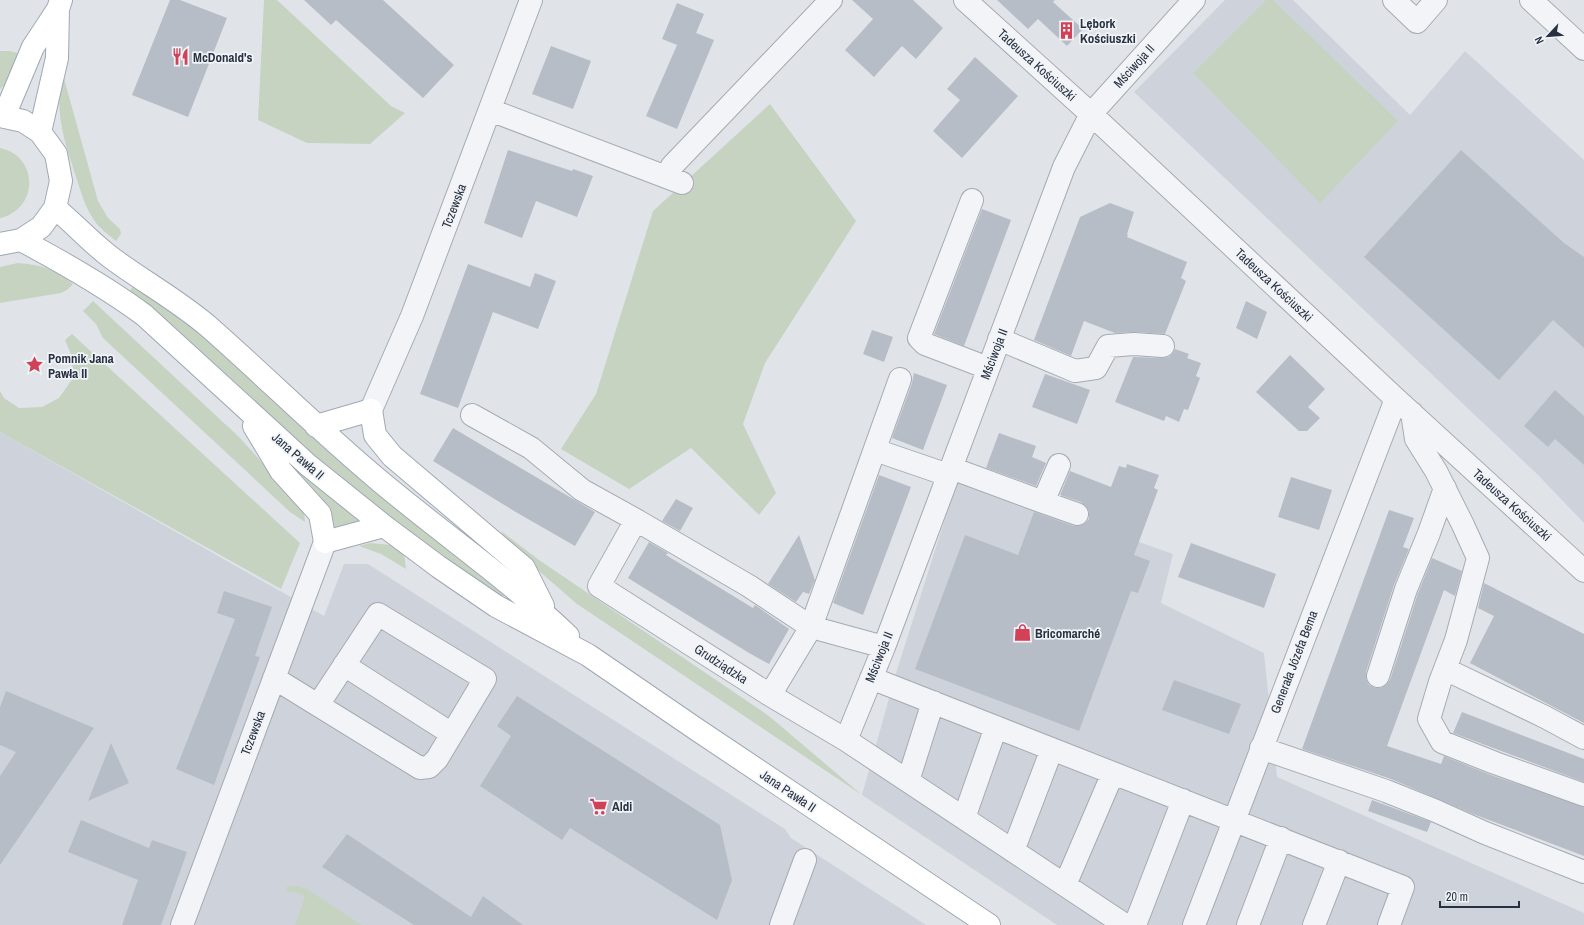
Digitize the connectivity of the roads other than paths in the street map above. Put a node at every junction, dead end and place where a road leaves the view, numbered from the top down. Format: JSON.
{"nodes":[{"id":1,"x":531,"y":0,"type":"edge"},
{"id":2,"x":831,"y":0,"type":"edge"},
{"id":3,"x":965,"y":0,"type":"edge"},
{"id":4,"x":1194,"y":0,"type":"edge"},
{"id":5,"x":1394,"y":0,"type":"edge"},
{"id":6,"x":1436,"y":0,"type":"edge"},
{"id":7,"x":1531,"y":0,"type":"edge"},
{"id":8,"x":59,"y":4,"type":"edge"},
{"id":9,"x":1584,"y":49,"type":"edge"},
{"id":10,"x":490,"y":110,"type":"junction"},
{"id":11,"x":1091,"y":114,"type":"junction"},
{"id":12,"x":2,"y":116,"type":"edge"},
{"id":13,"x":40,"y":132,"type":"junction"},
{"id":14,"x":972,"y":200,"type":"dead end"},
{"id":15,"x":55,"y":208,"type":"junction"},
{"id":16,"x":21,"y":240,"type":"junction"},
{"id":17,"x":0,"y":244,"type":"edge"},
{"id":18,"x":999,"y":339,"type":"junction"},
{"id":19,"x":1163,"y":346,"type":"dead end"},
{"id":20,"x":988,"y":368,"type":"junction"},
{"id":21,"x":900,"y":379,"type":"dead end"},
{"id":22,"x":242,"y":406,"type":"junction"},
{"id":23,"x":1404,"y":406,"type":"junction"},
{"id":24,"x":371,"y":410,"type":"junction"},
{"id":25,"x":472,"y":415,"type":"dead end"},
{"id":26,"x":316,"y":426,"type":"junction"},
{"id":27,"x":875,"y":450,"type":"junction"},
{"id":28,"x":1059,"y":465,"type":"dead end"},
{"id":29,"x":949,"y":472,"type":"junction"},
{"id":30,"x":1445,"y":488,"type":"junction"},
{"id":31,"x":1043,"y":502,"type":"junction"},
{"id":32,"x":1077,"y":514,"type":"dead end"},
{"id":33,"x":636,"y":520,"type":"junction"},
{"id":34,"x":384,"y":526,"type":"junction"},
{"id":35,"x":325,"y":542,"type":"junction"},
{"id":36,"x":1584,"y":571,"type":"edge"},
{"id":37,"x":549,"y":618,"type":"junction"},
{"id":38,"x":811,"y":627,"type":"junction"},
{"id":39,"x":884,"y":646,"type":"junction"},
{"id":40,"x":588,"y":655,"type":"junction"},
{"id":41,"x":344,"y":665,"type":"junction"},
{"id":42,"x":1445,"y":669,"type":"junction"},
{"id":43,"x":1378,"y":676,"type":"dead end"},
{"id":44,"x":274,"y":678,"type":"junction"},
{"id":45,"x":871,"y":678,"type":"junction"},
{"id":46,"x":770,"y":695,"type":"junction"},
{"id":47,"x":933,"y":702,"type":"junction"},
{"id":48,"x":318,"y":705,"type":"junction"},
{"id":49,"x":996,"y":727,"type":"junction"},
{"id":50,"x":452,"y":734,"type":"junction"},
{"id":51,"x":1584,"y":738,"type":"edge"},
{"id":52,"x":846,"y":740,"type":"junction"},
{"id":53,"x":1261,"y":748,"type":"junction"},
{"id":54,"x":1052,"y":749,"type":"junction"},
{"id":55,"x":1113,"y":773,"type":"junction"},
{"id":56,"x":908,"y":781,"type":"junction"},
{"id":57,"x":1584,"y":796,"type":"edge"},
{"id":58,"x":1183,"y":800,"type":"junction"},
{"id":59,"x":964,"y":818,"type":"junction"},
{"id":60,"x":1235,"y":821,"type":"junction"},
{"id":61,"x":1281,"y":838,"type":"junction"},
{"id":62,"x":1013,"y":851,"type":"junction"},
{"id":63,"x":805,"y":860,"type":"dead end"},
{"id":64,"x":1339,"y":861,"type":"junction"},
{"id":65,"x":1584,"y":872,"type":"edge"},
{"id":66,"x":1065,"y":885,"type":"junction"},
{"id":67,"x":182,"y":925,"type":"edge"},
{"id":68,"x":781,"y":925,"type":"edge"},
{"id":69,"x":990,"y":925,"type":"edge"},
{"id":70,"x":1125,"y":925,"type":"edge"},
{"id":71,"x":1135,"y":925,"type":"edge"},
{"id":72,"x":1194,"y":925,"type":"edge"},
{"id":73,"x":1248,"y":925,"type":"edge"},
{"id":74,"x":1314,"y":925,"type":"edge"},
{"id":75,"x":1389,"y":925,"type":"edge"}],
"edges":[{"from":1,"to":10,"type":"street","name":"Tczewska"},
{"from":2,"to":10,"type":"street"},
{"from":3,"to":11,"type":"street","name":"Tadeusza Kościuszki"},
{"from":4,"to":11,"type":"street","name":"Mściwoja II"},
{"from":5,"to":6,"type":"street"},
{"from":7,"to":9,"type":"street"},
{"from":8,"to":12,"type":"main road"},
{"from":8,"to":13,"type":"main road"},
{"from":10,"to":24,"type":"street","name":"Tczewska"},
{"from":11,"to":18,"type":"street","name":"Mściwoja II"},
{"from":11,"to":23,"type":"street","name":"Tadeusza Kościuszki"},
{"from":12,"to":13,"type":"main road"},
{"from":13,"to":15,"type":"main road"},
{"from":14,"to":20,"type":"street"},
{"from":15,"to":16,"type":"main road"},
{"from":15,"to":26,"type":"main road","name":"Jana Pawła II"},
{"from":16,"to":17,"type":"main road"},
{"from":16,"to":22,"type":"main road","name":"Jana Pawła II"},
{"from":18,"to":19,"type":"street"},
{"from":18,"to":20,"type":"street","name":"Mściwoja II"},
{"from":20,"to":29,"type":"street","name":"Mściwoja II"},
{"from":21,"to":27,"type":"street"},
{"from":22,"to":34,"type":"main road","name":"Jana Pawła II"},
{"from":22,"to":35,"type":"main road"},
{"from":23,"to":30,"type":"street"},
{"from":23,"to":36,"type":"street","name":"Tadeusza Kościuszki"},
{"from":23,"to":53,"type":"street","name":"Generała Józefa Bema"},
{"from":24,"to":26,"type":"main road"},
{"from":24,"to":37,"type":"main road"},
{"from":25,"to":33,"type":"street"},
{"from":26,"to":37,"type":"main road","name":"Jana Pawła II"},
{"from":27,"to":29,"type":"street"},
{"from":27,"to":38,"type":"street"},
{"from":28,"to":31,"type":"street"},
{"from":29,"to":31,"type":"street"},
{"from":29,"to":39,"type":"street","name":"Mściwoja II"},
{"from":30,"to":42,"type":"street"},
{"from":30,"to":43,"type":"street"},
{"from":31,"to":32,"type":"street"},
{"from":33,"to":38,"type":"street"},
{"from":33,"to":46,"type":"street","name":"Grudziądzka"},
{"from":34,"to":35,"type":"main road"},
{"from":34,"to":40,"type":"main road","name":"Jana Pawła II"},
{"from":35,"to":44,"type":"street","name":"Tczewska"},
{"from":37,"to":40,"type":"main road","name":"Jana Pawła II"},
{"from":38,"to":39,"type":"street"},
{"from":38,"to":46,"type":"street"},
{"from":39,"to":45,"type":"street","name":"Mściwoja II"},
{"from":40,"to":69,"type":"main road","name":"Jana Pawła II"},
{"from":41,"to":48,"type":"street"},
{"from":41,"to":50,"type":"street"},
{"from":41,"to":50,"type":"street"},
{"from":42,"to":51,"type":"street"},
{"from":42,"to":57,"type":"street"},
{"from":44,"to":48,"type":"street"},
{"from":44,"to":67,"type":"street","name":"Tczewska"},
{"from":45,"to":47,"type":"street"},
{"from":45,"to":52,"type":"street","name":"Mściwoja II"},
{"from":46,"to":52,"type":"street","name":"Grudziądzka"},
{"from":47,"to":49,"type":"street"},
{"from":47,"to":56,"type":"street"},
{"from":48,"to":50,"type":"street"},
{"from":49,"to":54,"type":"street"},
{"from":49,"to":59,"type":"street"},
{"from":52,"to":56,"type":"street","name":"Grudziądzka"},
{"from":53,"to":60,"type":"street","name":"Generała Józefa Bema"},
{"from":53,"to":65,"type":"street"},
{"from":54,"to":55,"type":"street"},
{"from":54,"to":62,"type":"street"},
{"from":55,"to":58,"type":"street"},
{"from":55,"to":66,"type":"street"},
{"from":56,"to":59,"type":"street","name":"Grudziądzka"},
{"from":58,"to":60,"type":"street"},
{"from":58,"to":71,"type":"street"},
{"from":59,"to":62,"type":"street","name":"Grudziądzka"},
{"from":60,"to":61,"type":"street"},
{"from":60,"to":72,"type":"street","name":"Generała Józefa Bema"},
{"from":61,"to":64,"type":"street"},
{"from":61,"to":73,"type":"street"},
{"from":62,"to":66,"type":"street","name":"Grudziądzka"},
{"from":63,"to":68,"type":"street"},
{"from":64,"to":74,"type":"street"},
{"from":64,"to":75,"type":"street"},
{"from":66,"to":70,"type":"street","name":"Grudziądzka"}]}
